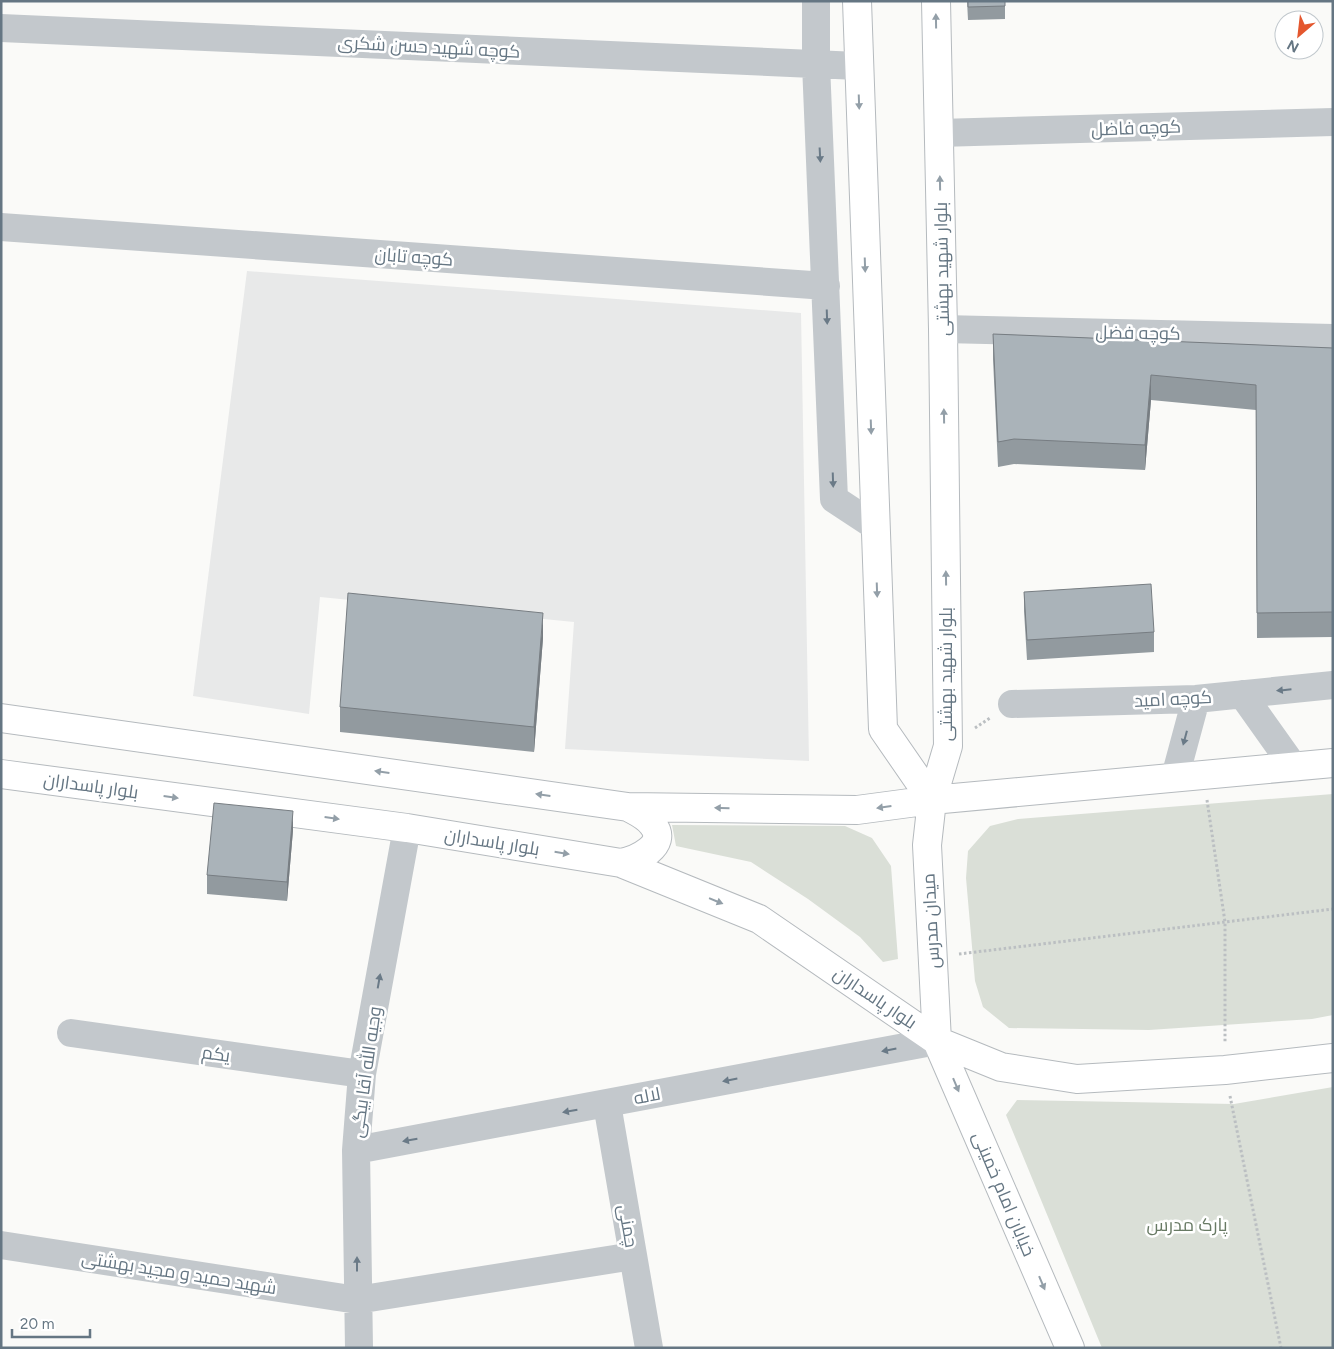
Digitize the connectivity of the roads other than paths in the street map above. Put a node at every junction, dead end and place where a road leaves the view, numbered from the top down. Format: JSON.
{"nodes":[{"id":1,"x":816,"y":1,"type":"edge"},
{"id":2,"x":857,"y":1,"type":"edge"},
{"id":3,"x":936,"y":1,"type":"edge"},
{"id":4,"x":1,"y":28,"type":"edge"},
{"id":5,"x":816,"y":64,"type":"junction"},
{"id":6,"x":858,"y":66,"type":"junction"},
{"id":7,"x":1333,"y":122,"type":"edge"},
{"id":8,"x":939,"y":133,"type":"junction"},
{"id":9,"x":1,"y":227,"type":"edge"},
{"id":10,"x":826,"y":286,"type":"junction"},
{"id":11,"x":943,"y":328,"type":"junction"},
{"id":12,"x":1333,"y":338,"type":"edge"},
{"id":13,"x":875,"y":526,"type":"junction"},
{"id":14,"x":1333,"y":685,"type":"edge"},
{"id":15,"x":1242,"y":694,"type":"junction"},
{"id":16,"x":1196,"y":699,"type":"junction"},
{"id":17,"x":1012,"y":704,"type":"dead end"},
{"id":18,"x":1,"y":718,"type":"edge"},
{"id":19,"x":1333,"y":763,"type":"edge"},
{"id":20,"x":1294,"y":767,"type":"junction"},
{"id":21,"x":1,"y":774,"type":"edge"},
{"id":22,"x":1174,"y":778,"type":"junction"},
{"id":23,"x":932,"y":800,"type":"junction"},
{"id":24,"x":628,"y":807,"type":"junction"},
{"id":25,"x":407,"y":828,"type":"junction"},
{"id":26,"x":621,"y":863,"type":"junction"},
{"id":27,"x":71,"y":1033,"type":"dead end"},
{"id":28,"x":937,"y":1041,"type":"junction"},
{"id":29,"x":1333,"y":1058,"type":"edge"},
{"id":30,"x":362,"y":1074,"type":"junction"},
{"id":31,"x":607,"y":1104,"type":"junction"},
{"id":32,"x":356,"y":1150,"type":"junction"},
{"id":33,"x":1,"y":1245,"type":"edge"},
{"id":34,"x":633,"y":1256,"type":"junction"},
{"id":35,"x":357,"y":1300,"type":"junction"},
{"id":36,"x":358,"y":1348,"type":"edge"},
{"id":37,"x":649,"y":1348,"type":"edge"},
{"id":38,"x":1070,"y":1348,"type":"edge"}],
"edges":[{"from":1,"to":5,"type":"street"},
{"from":2,"to":6,"type":"main road"},
{"from":8,"to":3,"type":"main road","name":"بلوار شهید بهشتی","one_way":true},
{"from":4,"to":5,"type":"street","name":"کوچه شهید حسن شکری"},
{"from":5,"to":6,"type":"street","name":"کوچه شهید حسن شکری"},
{"from":5,"to":10,"type":"street","one_way":true},
{"from":6,"to":13,"type":"main road","one_way":true},
{"from":7,"to":8,"type":"street","name":"کوچه فاضل"},
{"from":11,"to":8,"type":"main road","name":"بلوار شهید بهشتی","one_way":true},
{"from":9,"to":10,"type":"street","name":"کوچه تابان"},
{"from":10,"to":13,"type":"street","one_way":true},
{"from":11,"to":12,"type":"street","name":"کوچه فضل"},
{"from":23,"to":11,"type":"main road","name":"بلوار شهید بهشتی","one_way":true},
{"from":13,"to":23,"type":"main road","one_way":true},
{"from":14,"to":15,"type":"street","name":"کوچه امید","one_way":true},
{"from":15,"to":16,"type":"street","name":"کوچه امید"},
{"from":15,"to":20,"type":"street"},
{"from":16,"to":17,"type":"street","name":"کوچه امید"},
{"from":16,"to":22,"type":"street","one_way":true},
{"from":24,"to":18,"type":"main road","one_way":true},
{"from":19,"to":20,"type":"main road"},
{"from":20,"to":22,"type":"main road"},
{"from":21,"to":25,"type":"main road","name":"بلوار پاسداران","one_way":true},
{"from":22,"to":23,"type":"main road"},
{"from":23,"to":24,"type":"main road","one_way":true},
{"from":23,"to":28,"type":"main road","name":"میدان مدرس"},
{"from":24,"to":26,"type":"main road"},
{"from":25,"to":26,"type":"main road","name":"بلوار پاسداران","one_way":true},
{"from":30,"to":25,"type":"street","name":"وجیه الله آقا بیگی","one_way":true},
{"from":26,"to":28,"type":"main road","name":"بلوار پاسداران","one_way":true},
{"from":27,"to":30,"type":"street","name":"یکم"},
{"from":28,"to":29,"type":"main road"},
{"from":28,"to":31,"type":"street","name":"لاله","one_way":true},
{"from":28,"to":38,"type":"main road","name":"خیابان امام خمینی","one_way":true},
{"from":30,"to":32,"type":"street","name":"وجیه الله آقا بیگی"},
{"from":31,"to":32,"type":"street","name":"لاله","one_way":true},
{"from":31,"to":34,"type":"street","name":"چمنی"},
{"from":35,"to":32,"type":"street","name":"وجیه الله آقا بیگی","one_way":true},
{"from":33,"to":35,"type":"street","name":"شهید حمید و مجید بهشتی"},
{"from":34,"to":35,"type":"street","name":"شهید حمید و مجید بهشتی"},
{"from":34,"to":37,"type":"street","name":"چمنی"},
{"from":35,"to":36,"type":"street","name":"وجیه الله آقا بیگی"}]}
